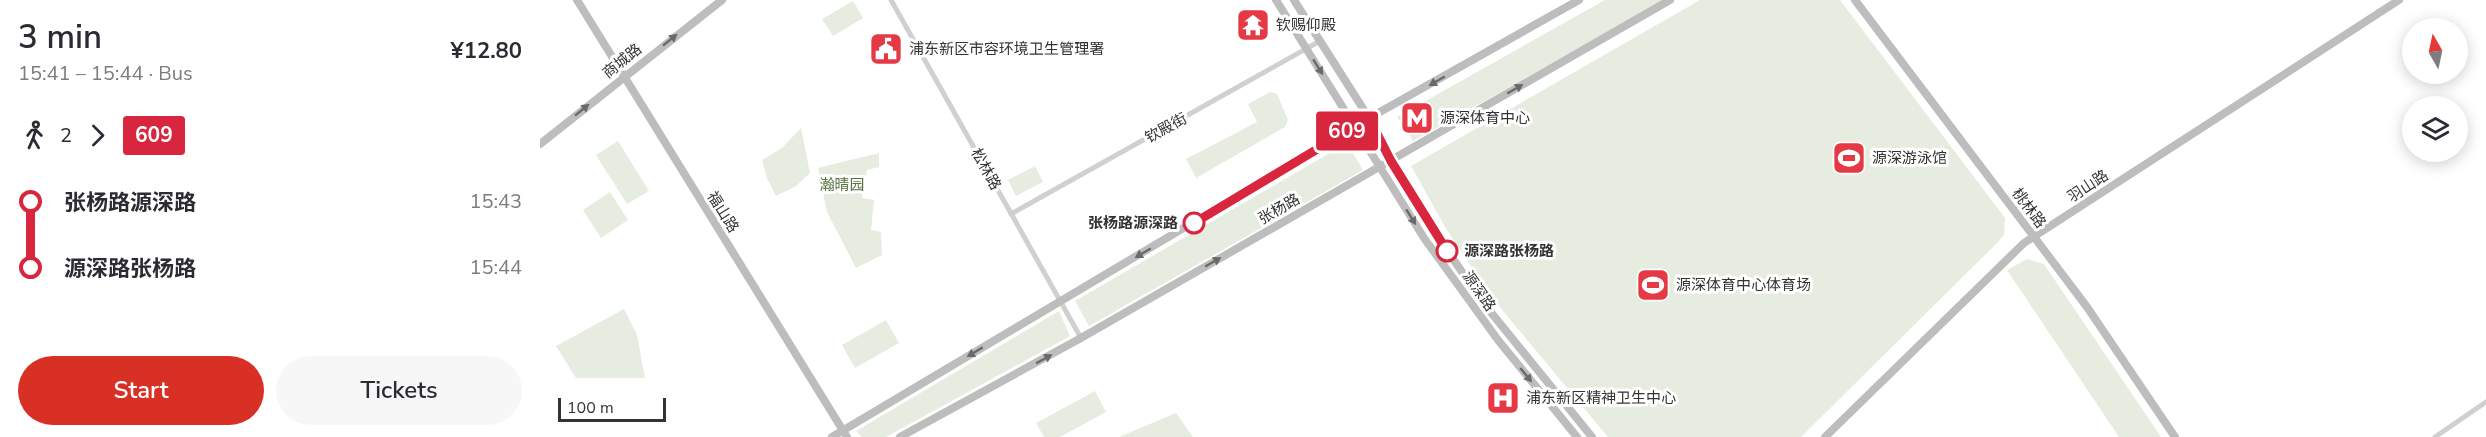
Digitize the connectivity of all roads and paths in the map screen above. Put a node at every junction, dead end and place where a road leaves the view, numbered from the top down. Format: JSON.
{"nodes":[{"id":1,"x":577,"y":0,"type":"edge"},
{"id":2,"x":722,"y":0,"type":"edge"},
{"id":3,"x":891,"y":0,"type":"edge"},
{"id":4,"x":1276,"y":0,"type":"edge"},
{"id":5,"x":1294,"y":0,"type":"edge"},
{"id":6,"x":1579,"y":0,"type":"edge"},
{"id":7,"x":1670,"y":0,"type":"edge"},
{"id":8,"x":1855,"y":0,"type":"edge"},
{"id":9,"x":2399,"y":0,"type":"edge"},
{"id":10,"x":1320,"y":41,"type":"junction"},
{"id":11,"x":1307,"y":48,"type":"junction"},
{"id":12,"x":624,"y":77,"type":"junction"},
{"id":13,"x":1369,"y":118,"type":"junction"},
{"id":14,"x":1355,"y":126,"type":"junction"},
{"id":15,"x":540,"y":144,"type":"edge"},
{"id":16,"x":1391,"y":161,"type":"junction"},
{"id":17,"x":1380,"y":167,"type":"junction"},
{"id":18,"x":1011,"y":214,"type":"junction"},
{"id":19,"x":2034,"y":236,"type":"junction"},
{"id":20,"x":1060,"y":301,"type":"junction"},
{"id":21,"x":1081,"y":338,"type":"junction"},
{"id":22,"x":2486,"y":402,"type":"edge"},
{"id":23,"x":845,"y":434,"type":"edge"},
{"id":24,"x":832,"y":437,"type":"edge"},
{"id":25,"x":900,"y":437,"type":"edge"},
{"id":26,"x":1577,"y":437,"type":"edge"},
{"id":27,"x":1592,"y":437,"type":"edge"},
{"id":28,"x":1825,"y":437,"type":"edge"},
{"id":29,"x":2175,"y":437,"type":"edge"},
{"id":30,"x":2435,"y":437,"type":"edge"}],
"edges":[{"from":1,"to":12,"type":"main road","name":"福山路"},
{"from":12,"to":2,"type":"main road","name":"商城路","one_way":true},
{"from":3,"to":18,"type":"street","name":"松林路"},
{"from":4,"to":11,"type":"main road","name":"源深路"},
{"from":5,"to":10,"type":"main road","name":"源深路"},
{"from":6,"to":13,"type":"main road","name":"张杨路","one_way":true},
{"from":16,"to":7,"type":"main road","name":"张杨路","one_way":true},
{"from":8,"to":19,"type":"main road","name":"桃林路"},
{"from":9,"to":19,"type":"main road","name":"羽山路"},
{"from":10,"to":11,"type":"street","name":"钦殿街"},
{"from":10,"to":13,"type":"main road","name":"源深路"},
{"from":11,"to":14,"type":"main road","name":"源深路","one_way":true},
{"from":11,"to":18,"type":"street","name":"钦殿街"},
{"from":15,"to":12,"type":"main road","name":"商城路","one_way":true},
{"from":12,"to":23,"type":"main road","name":"福山路"},
{"from":13,"to":14,"type":"main road","name":"张杨路"},
{"from":13,"to":16,"type":"main road","name":"源深路"},
{"from":14,"to":17,"type":"main road","name":"源深路"},
{"from":14,"to":20,"type":"main road","name":"张杨路","one_way":true},
{"from":16,"to":17,"type":"main road","name":"张杨路"},
{"from":16,"to":27,"type":"main road","name":"源深路"},
{"from":21,"to":17,"type":"main road","name":"张杨路","one_way":true},
{"from":17,"to":26,"type":"main road","name":"源深路","one_way":true},
{"from":18,"to":20,"type":"street","name":"松林路"},
{"from":19,"to":28,"type":"main road","name":"羽山路"},
{"from":19,"to":29,"type":"main road","name":"桃林路"},
{"from":20,"to":21,"type":"street","name":"松林路"},
{"from":20,"to":23,"type":"main road","name":"张杨路","one_way":true},
{"from":25,"to":21,"type":"main road","name":"张杨路","one_way":true},
{"from":22,"to":30,"type":"street"},
{"from":23,"to":24,"type":"main road","name":"张杨路"}]}
